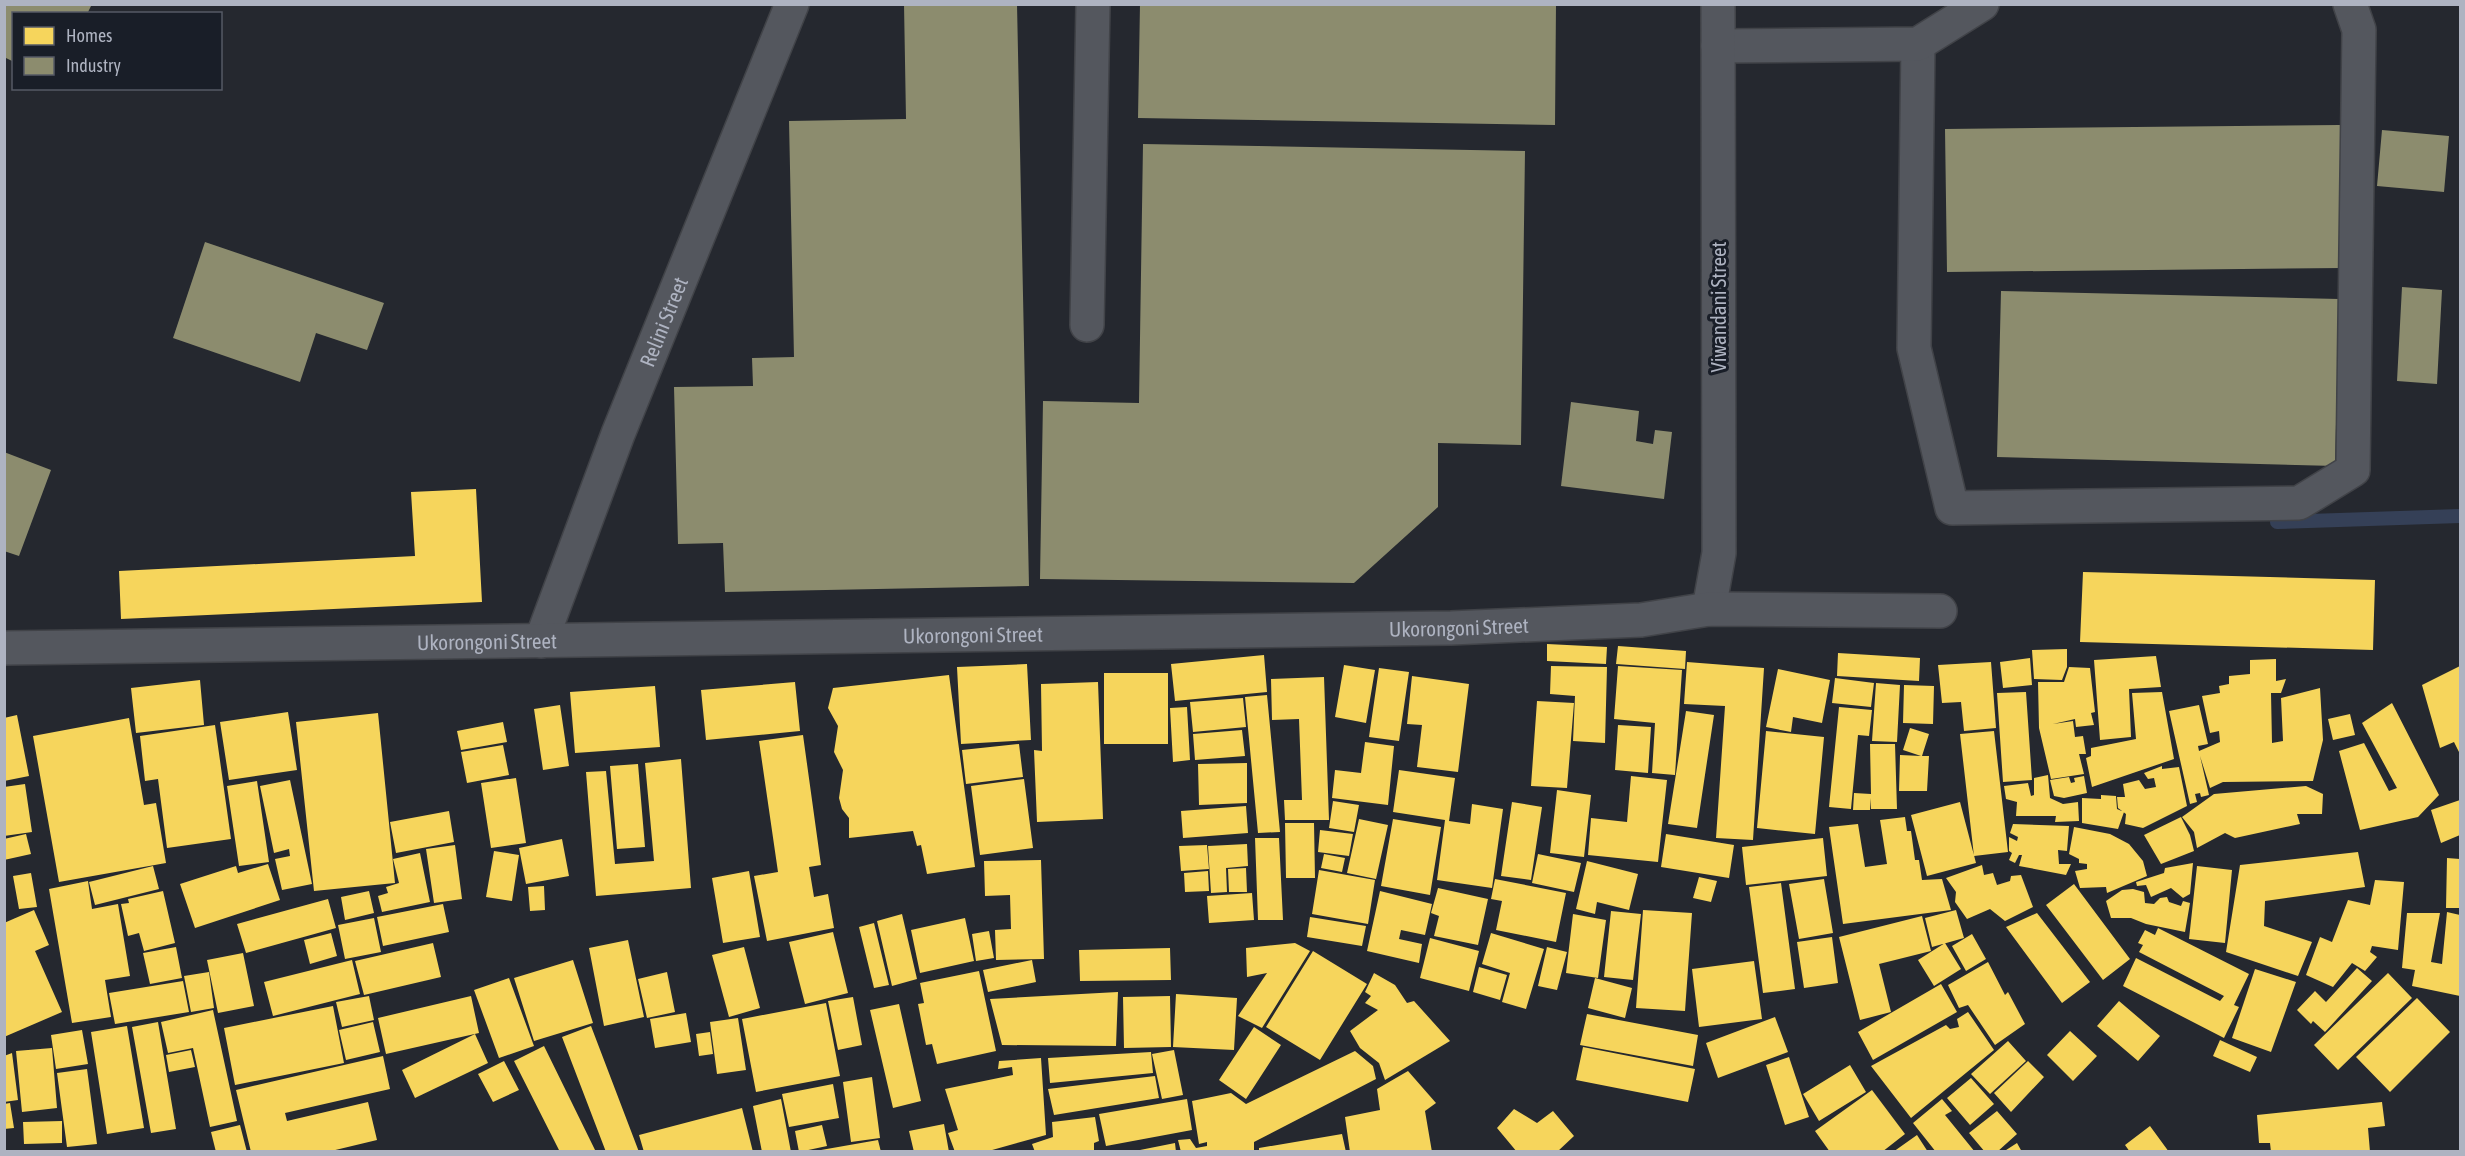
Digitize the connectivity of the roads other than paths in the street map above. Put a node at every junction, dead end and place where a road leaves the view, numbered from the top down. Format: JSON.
{"nodes":[{"id":1,"x":792,"y":4,"type":"edge"},
{"id":2,"x":1093,"y":4,"type":"edge"},
{"id":3,"x":1718,"y":4,"type":"edge"},
{"id":4,"x":1982,"y":4,"type":"edge"},
{"id":5,"x":2350,"y":4,"type":"edge"},
{"id":6,"x":1918,"y":44,"type":"junction"},
{"id":7,"x":1718,"y":46,"type":"junction"},
{"id":8,"x":1087,"y":325,"type":"dead end"},
{"id":9,"x":1709,"y":609,"type":"junction"},
{"id":10,"x":1940,"y":611,"type":"dead end"},
{"id":11,"x":541,"y":641,"type":"junction"},
{"id":12,"x":4,"y":648,"type":"edge"}],
"edges":[{"from":1,"to":11,"type":"street","name":"Relini Street"},
{"from":2,"to":8,"type":"street"},
{"from":3,"to":7,"type":"street","name":"Viwandani Street"},
{"from":4,"to":6,"type":"street"},
{"from":5,"to":6,"type":"street"},
{"from":6,"to":7,"type":"street"},
{"from":7,"to":9,"type":"street","name":"Viwandani Street"},
{"from":9,"to":10,"type":"street","name":"Ukorongoni Street"},
{"from":9,"to":11,"type":"street","name":"Ukorongoni Street"},
{"from":11,"to":12,"type":"street","name":"Ukorongoni Street"}]}
